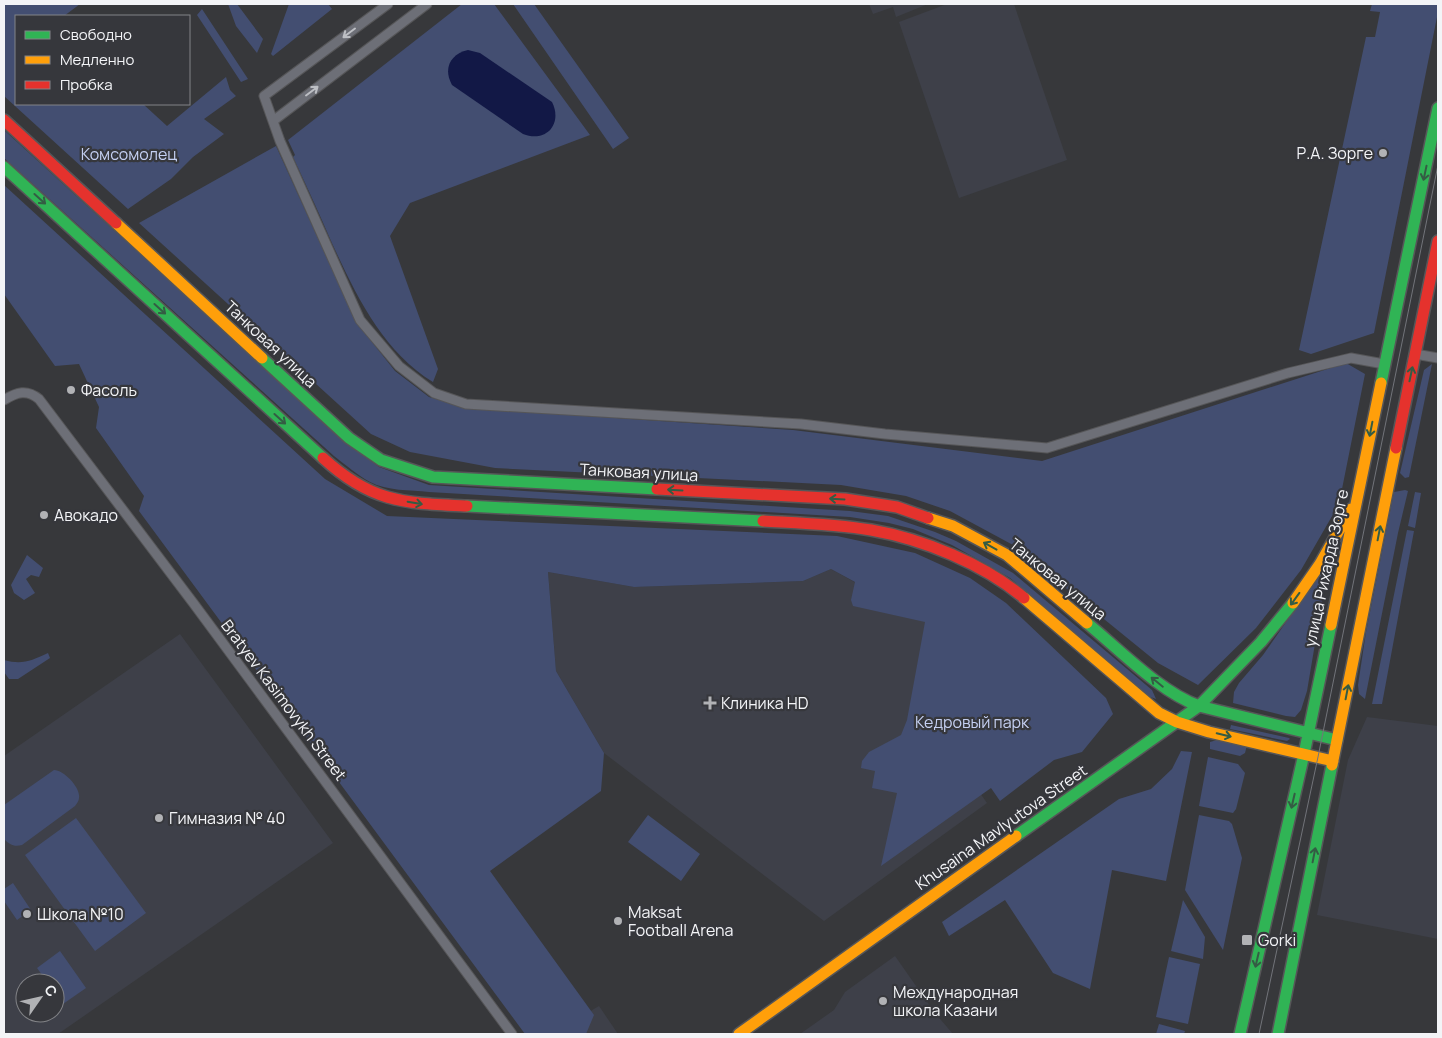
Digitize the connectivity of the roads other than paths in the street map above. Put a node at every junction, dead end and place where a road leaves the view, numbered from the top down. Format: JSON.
{"nodes":[{"id":1,"x":388,"y":4,"type":"edge"},
{"id":2,"x":428,"y":4,"type":"edge"},
{"id":3,"x":1438,"y":108,"type":"edge"},
{"id":4,"x":4,"y":120,"type":"edge"},
{"id":5,"x":273,"y":120,"type":"junction"},
{"id":6,"x":4,"y":166,"type":"edge"},
{"id":7,"x":1438,"y":241,"type":"edge"},
{"id":8,"x":1415,"y":354,"type":"junction"},
{"id":9,"x":1438,"y":358,"type":"edge"},
{"id":10,"x":1384,"y":364,"type":"junction"},
{"id":11,"x":4,"y":400,"type":"edge"},
{"id":12,"x":1357,"y":498,"type":"junction"},
{"id":13,"x":1199,"y":706,"type":"junction"},
{"id":14,"x":1177,"y":722,"type":"junction"},
{"id":15,"x":1308,"y":733,"type":"junction"},
{"id":16,"x":1337,"y":740,"type":"junction"},
{"id":17,"x":1304,"y":754,"type":"junction"},
{"id":18,"x":1333,"y":761,"type":"junction"},
{"id":19,"x":512,"y":1034,"type":"edge"},
{"id":20,"x":739,"y":1034,"type":"edge"},
{"id":21,"x":1240,"y":1034,"type":"edge"},
{"id":22,"x":1278,"y":1034,"type":"edge"}],
"edges":[{"from":1,"to":5,"type":"street","one_way":true},
{"from":5,"to":2,"type":"street","one_way":true},
{"from":3,"to":10,"type":"main road","name":"улица Рихарда Зорге","one_way":true},
{"from":13,"to":4,"type":"main road","name":"Танковая улица","one_way":true},
{"from":5,"to":10,"type":"street"},
{"from":6,"to":14,"type":"main road","one_way":true},
{"from":7,"to":8,"type":"main road"},
{"from":8,"to":9,"type":"street"},
{"from":16,"to":8,"type":"main road","one_way":true},
{"from":10,"to":12,"type":"main road","name":"улица Рихарда Зорге","one_way":true},
{"from":11,"to":19,"type":"street","name":"Bratyev Kasimovykh Street"},
{"from":12,"to":13,"type":"main road","name":"Khusaina Mavlyutova Street","one_way":true},
{"from":12,"to":15,"type":"main road","name":"улица Рихарда Зорге"},
{"from":13,"to":14,"type":"main road","name":"Khusaina Mavlyutova Street"},
{"from":13,"to":15,"type":"main road","name":"Танковая улица"},
{"from":14,"to":17,"type":"main road","one_way":true},
{"from":14,"to":20,"type":"main road","name":"Khusaina Mavlyutova Street"},
{"from":15,"to":16,"type":"main road","name":"Танковая улица"},
{"from":15,"to":17,"type":"main road","name":"улица Рихарда Зорге"},
{"from":16,"to":18,"type":"main road"},
{"from":17,"to":18,"type":"main road"},
{"from":17,"to":21,"type":"main road","name":"улица Рихарда Зорге","one_way":true},
{"from":22,"to":18,"type":"main road","one_way":true}]}
